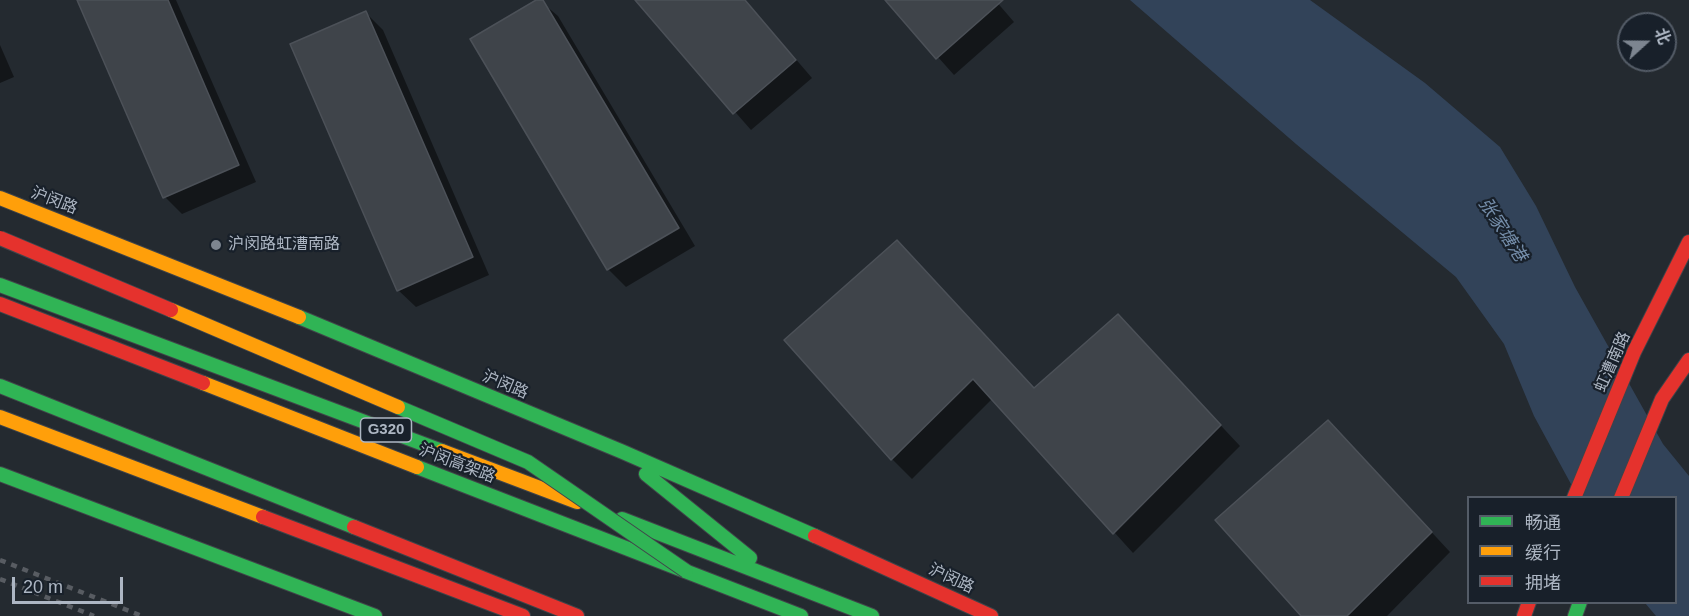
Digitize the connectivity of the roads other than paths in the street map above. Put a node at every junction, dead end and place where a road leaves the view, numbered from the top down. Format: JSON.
{"nodes":[{"id":1,"x":0,"y":198,"type":"edge"},
{"id":2,"x":0,"y":238,"type":"edge"},
{"id":3,"x":1689,"y":242,"type":"edge"},
{"id":4,"x":0,"y":285,"type":"edge"},
{"id":5,"x":0,"y":304,"type":"edge"},
{"id":6,"x":1689,"y":360,"type":"edge"},
{"id":7,"x":0,"y":386,"type":"edge"},
{"id":8,"x":0,"y":417,"type":"edge"},
{"id":9,"x":616,"y":450,"type":"junction"},
{"id":10,"x":0,"y":474,"type":"edge"},
{"id":11,"x":1575,"y":496,"type":"edge"},
{"id":12,"x":1622,"y":496,"type":"edge"},
{"id":13,"x":686,"y":571,"type":"junction"},
{"id":14,"x":772,"y":576,"type":"junction"},
{"id":15,"x":375,"y":616,"type":"edge"},
{"id":16,"x":523,"y":616,"type":"edge"},
{"id":17,"x":577,"y":616,"type":"edge"},
{"id":18,"x":801,"y":616,"type":"edge"},
{"id":19,"x":872,"y":616,"type":"edge"},
{"id":20,"x":991,"y":616,"type":"edge"}],
"edges":[{"from":1,"to":9,"type":"main road","name":"沪闵路"},
{"from":2,"to":13,"type":"main road","bridge":true},
{"from":3,"to":11,"type":"main road","name":"虹漕南路"},
{"from":4,"to":14,"type":"main road","number":"G320"},
{"from":5,"to":13,"type":"main road","name":"沪闵高架路","bridge":true},
{"from":6,"to":12,"type":"main road"},
{"from":7,"to":17,"type":"main road"},
{"from":8,"to":16,"type":"main road"},
{"from":9,"to":14,"type":"main road"},
{"from":9,"to":20,"type":"main road","name":"沪闵路"},
{"from":10,"to":15,"type":"main road"},
{"from":13,"to":18,"type":"main road","name":"沪闵高架路"},
{"from":14,"to":19,"type":"main road","number":"G320"}]}
